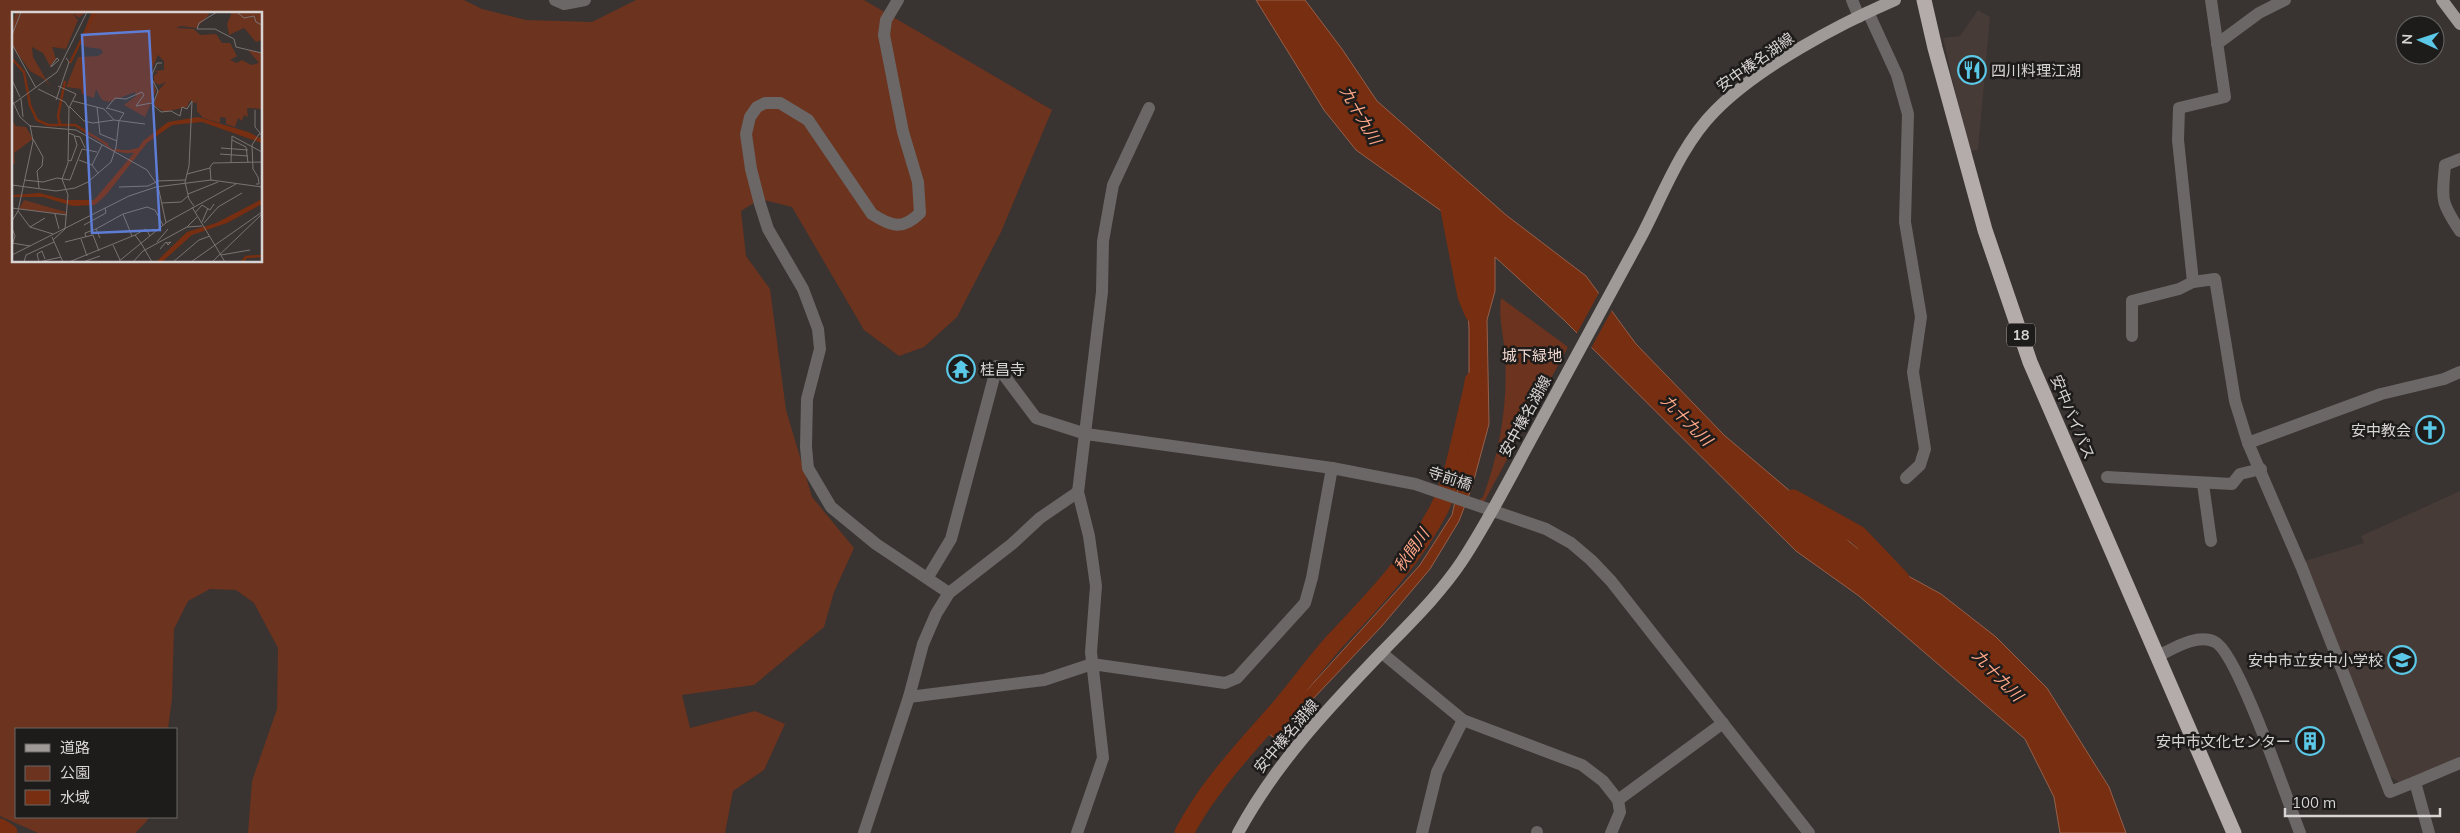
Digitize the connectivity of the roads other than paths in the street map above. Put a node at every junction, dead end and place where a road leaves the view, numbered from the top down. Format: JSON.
{"nodes":[{"id":1,"x":555,"y":0,"type":"edge"},
{"id":2,"x":585,"y":0,"type":"edge"},
{"id":3,"x":898,"y":0,"type":"edge"},
{"id":4,"x":1852,"y":0,"type":"edge"},
{"id":5,"x":1896,"y":0,"type":"edge"},
{"id":6,"x":1924,"y":0,"type":"edge"},
{"id":7,"x":2210,"y":0,"type":"edge"},
{"id":8,"x":2284,"y":0,"type":"edge"},
{"id":9,"x":2442,"y":0,"type":"edge"},
{"id":10,"x":1863,"y":15,"type":"junction"},
{"id":11,"x":2460,"y":24,"type":"edge"},
{"id":12,"x":2217,"y":44,"type":"junction"},
{"id":13,"x":1148,"y":108,"type":"dead end"},
{"id":14,"x":2460,"y":159,"type":"edge"},
{"id":15,"x":2460,"y":231,"type":"edge"},
{"id":16,"x":2193,"y":282,"type":"junction"},
{"id":17,"x":2132,"y":336,"type":"dead end"},
{"id":18,"x":2460,"y":372,"type":"edge"},
{"id":19,"x":1086,"y":434,"type":"junction"},
{"id":20,"x":2248,"y":443,"type":"junction"},
{"id":21,"x":1332,"y":468,"type":"junction"},
{"id":22,"x":2261,"y":469,"type":"junction"},
{"id":23,"x":2106,"y":477,"type":"dead end"},
{"id":24,"x":1906,"y":478,"type":"dead end"},
{"id":25,"x":2203,"y":484,"type":"junction"},
{"id":26,"x":1078,"y":492,"type":"junction"},
{"id":27,"x":1493,"y":509,"type":"junction"},
{"id":28,"x":2211,"y":541,"type":"dead end"},
{"id":29,"x":928,"y":577,"type":"junction"},
{"id":30,"x":949,"y":593,"type":"junction"},
{"id":31,"x":1382,"y":652,"type":"junction"},
{"id":32,"x":2158,"y":656,"type":"junction"},
{"id":33,"x":1092,"y":664,"type":"junction"},
{"id":34,"x":909,"y":697,"type":"junction"},
{"id":35,"x":1463,"y":720,"type":"junction"},
{"id":36,"x":1723,"y":723,"type":"junction"},
{"id":37,"x":2460,"y":763,"type":"edge"},
{"id":38,"x":2415,"y":782,"type":"junction"},
{"id":39,"x":1618,"y":800,"type":"junction"},
{"id":40,"x":864,"y":833,"type":"edge"},
{"id":41,"x":1078,"y":833,"type":"edge"},
{"id":42,"x":1238,"y":833,"type":"edge"},
{"id":43,"x":1422,"y":833,"type":"edge"},
{"id":44,"x":1611,"y":833,"type":"edge"},
{"id":45,"x":1809,"y":833,"type":"edge"},
{"id":46,"x":2234,"y":833,"type":"edge"},
{"id":47,"x":2300,"y":833,"type":"edge"},
{"id":48,"x":2429,"y":833,"type":"edge"}],
"edges":[{"from":1,"to":2,"type":"street"},
{"from":3,"to":29,"type":"street"},
{"from":4,"to":10,"type":"street"},
{"from":5,"to":10,"type":"main road","name":"安中榛名湖線"},
{"from":6,"to":32,"type":"highway","name":"安中バイパス","number":"18"},
{"from":7,"to":12,"type":"street"},
{"from":8,"to":12,"type":"street"},
{"from":9,"to":11,"type":"main road"},
{"from":10,"to":24,"type":"street"},
{"from":10,"to":27,"type":"main road","name":"安中榛名湖線"},
{"from":12,"to":16,"type":"street"},
{"from":13,"to":19,"type":"street"},
{"from":14,"to":15,"type":"street"},
{"from":16,"to":17,"type":"street"},
{"from":16,"to":20,"type":"street"},
{"from":18,"to":20,"type":"street"},
{"from":19,"to":21,"type":"street","name":"寺前橋"},
{"from":19,"to":26,"type":"street"},
{"from":19,"to":29,"type":"street","name":"寺前橋"},
{"from":20,"to":22,"type":"street"},
{"from":21,"to":27,"type":"street","name":"寺前橋"},
{"from":21,"to":33,"type":"street"},
{"from":22,"to":25,"type":"street"},
{"from":22,"to":38,"type":"street"},
{"from":23,"to":25,"type":"street"},
{"from":25,"to":28,"type":"street"},
{"from":26,"to":30,"type":"street"},
{"from":26,"to":33,"type":"street"},
{"from":27,"to":31,"type":"main road","name":"安中榛名湖線"},
{"from":27,"to":36,"type":"street","name":"寺前橋"},
{"from":29,"to":30,"type":"street"},
{"from":30,"to":34,"type":"street"},
{"from":31,"to":35,"type":"street"},
{"from":31,"to":42,"type":"main road","name":"安中榛名湖線"},
{"from":32,"to":46,"type":"highway","name":"安中バイパス","number":"18"},
{"from":32,"to":47,"type":"street"},
{"from":33,"to":34,"type":"street"},
{"from":33,"to":41,"type":"street"},
{"from":34,"to":40,"type":"street"},
{"from":35,"to":39,"type":"street"},
{"from":35,"to":43,"type":"street"},
{"from":36,"to":39,"type":"street"},
{"from":36,"to":45,"type":"street","name":"寺前橋"},
{"from":37,"to":38,"type":"street"},
{"from":38,"to":48,"type":"street"},
{"from":39,"to":44,"type":"street"}]}
